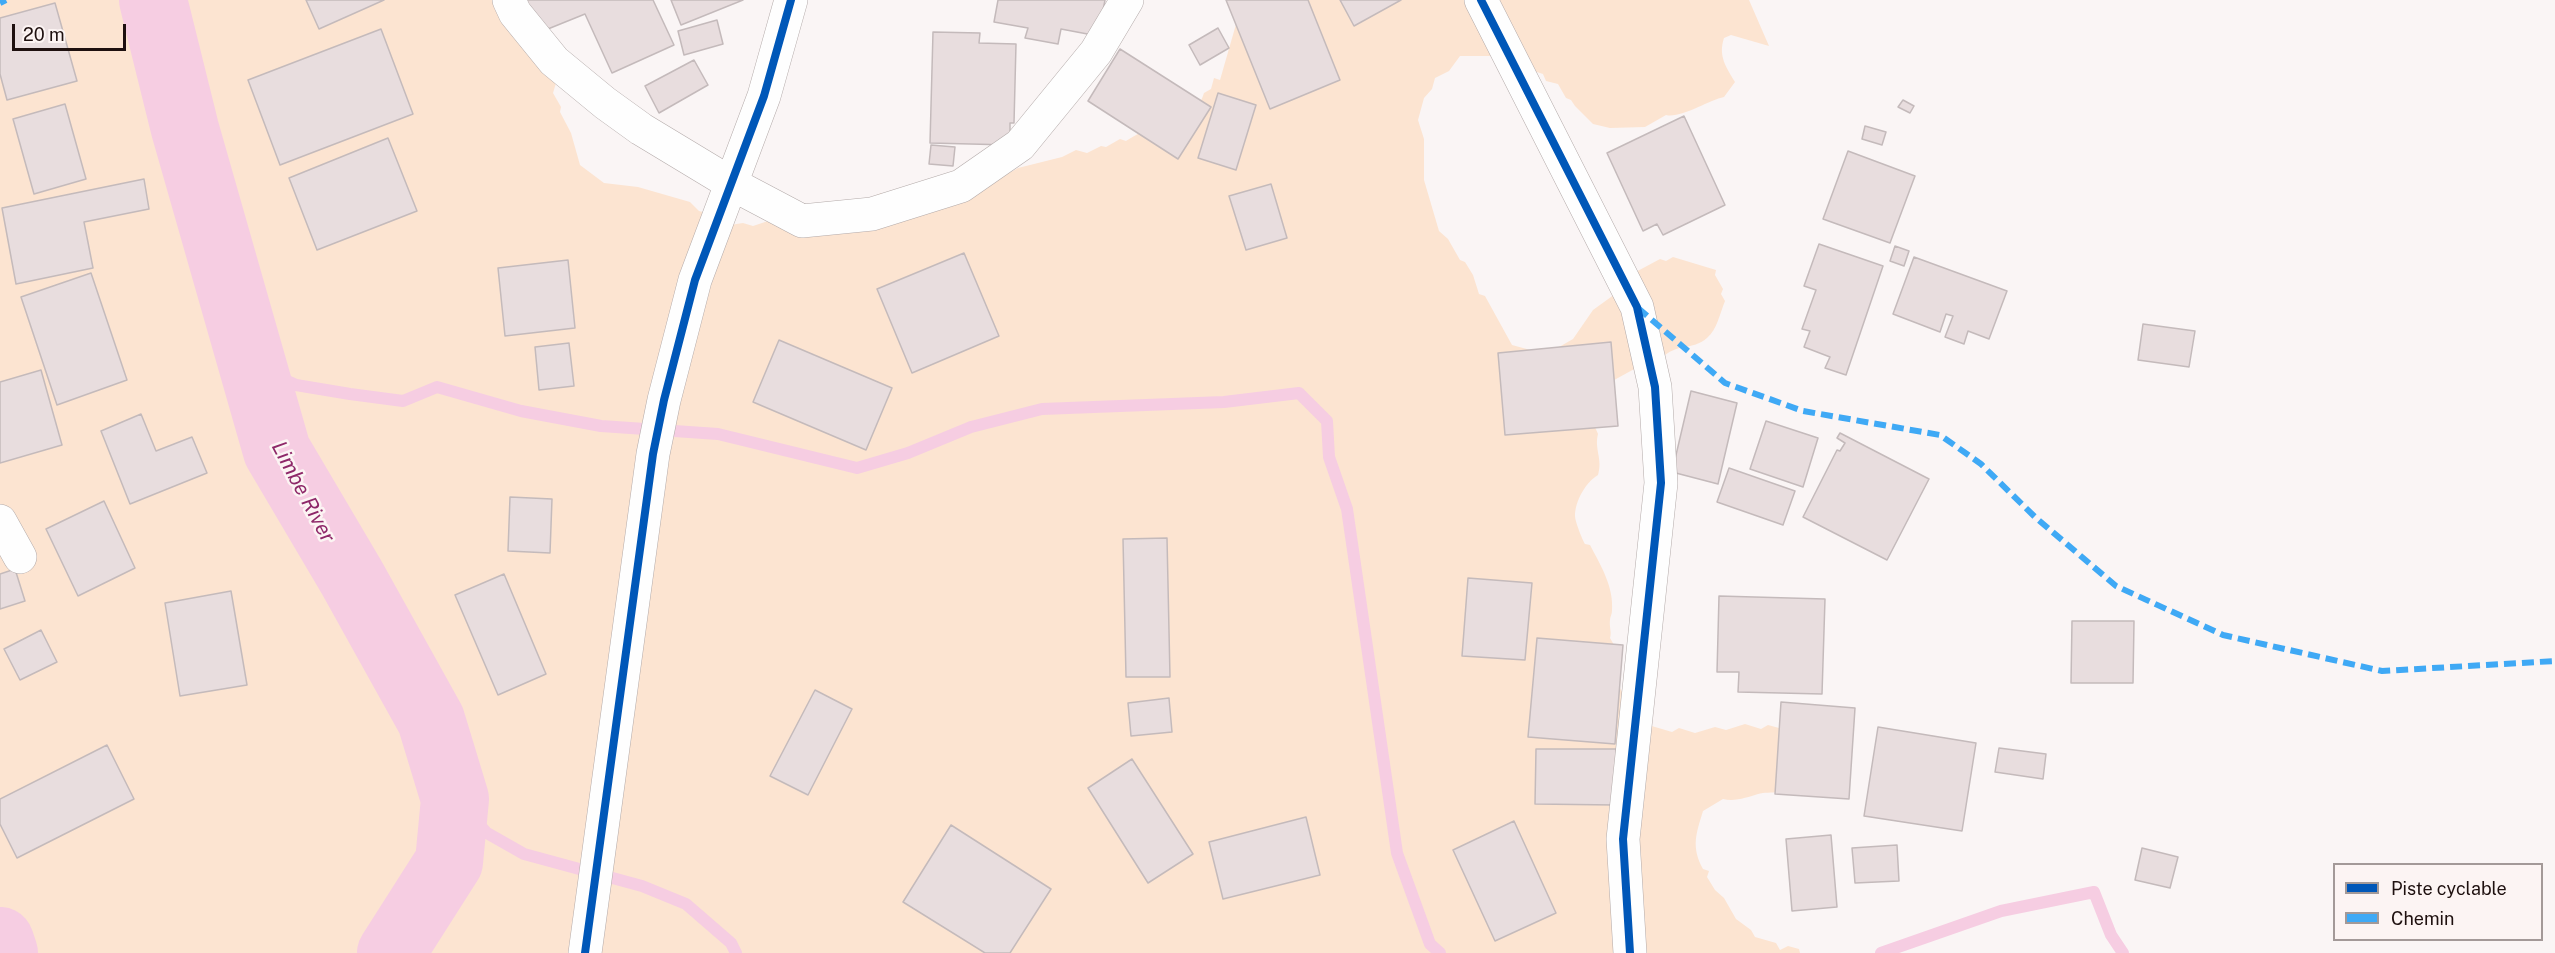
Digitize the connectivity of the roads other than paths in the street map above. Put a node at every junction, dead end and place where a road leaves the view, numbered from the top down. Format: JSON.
{"nodes":[{"id":1,"x":509,"y":0,"type":"edge"},
{"id":2,"x":791,"y":0,"type":"edge"},
{"id":3,"x":1127,"y":0,"type":"edge"},
{"id":4,"x":1481,"y":0,"type":"edge"},
{"id":5,"x":732,"y":184,"type":"junction"},
{"id":6,"x":0,"y":521,"type":"edge"},
{"id":7,"x":20,"y":557,"type":"dead end"},
{"id":8,"x":587,"y":940,"type":"edge"},
{"id":9,"x":1630,"y":953,"type":"edge"}],
"edges":[{"from":1,"to":5,"type":"street"},
{"from":2,"to":5,"type":"street"},
{"from":3,"to":5,"type":"street"},
{"from":4,"to":9,"type":"street"},
{"from":5,"to":8,"type":"street"},
{"from":6,"to":7,"type":"street"}]}
